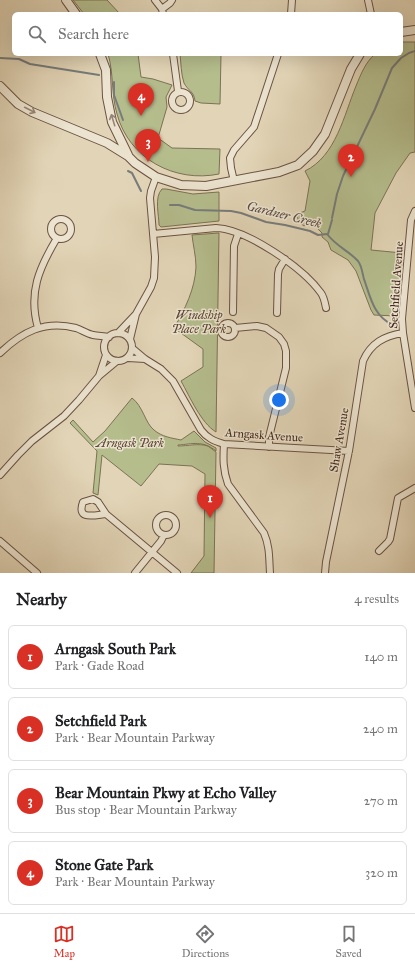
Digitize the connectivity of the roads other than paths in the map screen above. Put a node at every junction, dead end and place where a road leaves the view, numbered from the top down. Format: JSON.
{"nodes":[{"id":1,"x":66,"y":0,"type":"edge"},
{"id":2,"x":155,"y":0,"type":"edge"},
{"id":3,"x":172,"y":0,"type":"edge"},
{"id":4,"x":292,"y":0,"type":"edge"},
{"id":5,"x":368,"y":0,"type":"edge"},
{"id":6,"x":162,"y":11,"type":"edge"},
{"id":7,"x":75,"y":12,"type":"edge"},
{"id":8,"x":291,"y":12,"type":"edge"},
{"id":9,"x":371,"y":12,"type":"edge"},
{"id":10,"x":415,"y":30,"type":"edge"},
{"id":11,"x":403,"y":31,"type":"edge"},
{"id":12,"x":101,"y":56,"type":"edge"},
{"id":13,"x":172,"y":56,"type":"edge"},
{"id":14,"x":277,"y":56,"type":"edge"},
{"id":15,"x":359,"y":56,"type":"edge"},
{"id":16,"x":0,"y":86,"type":"edge"},
{"id":17,"x":178,"y":91,"type":"dead end"},
{"id":18,"x":128,"y":156,"type":"junction"},
{"id":19,"x":156,"y":177,"type":"junction"},
{"id":20,"x":234,"y":181,"type":"junction"},
{"id":21,"x":415,"y":211,"type":"edge"},
{"id":22,"x":153,"y":234,"type":"junction"},
{"id":23,"x":238,"y":234,"type":"junction"},
{"id":24,"x":57,"y":238,"type":"dead end"},
{"id":25,"x":285,"y":259,"type":"junction"},
{"id":26,"x":326,"y":308,"type":"dead end"},
{"id":27,"x":233,"y":312,"type":"dead end"},
{"id":28,"x":278,"y":313,"type":"dead end"},
{"id":29,"x":136,"y":314,"type":"junction"},
{"id":30,"x":38,"y":328,"type":"junction"},
{"id":31,"x":235,"y":328,"type":"dead end"},
{"id":32,"x":118,"y":333,"type":"junction"},
{"id":33,"x":403,"y":333,"type":"junction"},
{"id":34,"x":92,"y":335,"type":"junction"},
{"id":35,"x":108,"y":336,"type":"junction"},
{"id":36,"x":130,"y":339,"type":"junction"},
{"id":37,"x":104,"y":347,"type":"junction"},
{"id":38,"x":132,"y":348,"type":"junction"},
{"id":39,"x":0,"y":353,"type":"edge"},
{"id":40,"x":106,"y":355,"type":"junction"},
{"id":41,"x":128,"y":358,"type":"junction"},
{"id":42,"x":145,"y":359,"type":"junction"},
{"id":43,"x":117,"y":361,"type":"junction"},
{"id":44,"x":99,"y":376,"type":"junction"},
{"id":45,"x":414,"y":396,"type":"edge"},
{"id":46,"x":415,"y":408,"type":"edge"},
{"id":47,"x":224,"y":444,"type":"junction"},
{"id":48,"x":269,"y":447,"type":"junction"},
{"id":49,"x":350,"y":451,"type":"junction"},
{"id":50,"x":0,"y":475,"type":"edge"},
{"id":51,"x":415,"y":488,"type":"edge"},
{"id":52,"x":106,"y":514,"type":"dead end"},
{"id":53,"x":164,"y":535,"type":"dead end"},
{"id":54,"x":0,"y":541,"type":"edge"},
{"id":55,"x":379,"y":551,"type":"dead end"},
{"id":56,"x":152,"y":552,"type":"junction"},
{"id":57,"x":37,"y":573,"type":"edge"},
{"id":58,"x":135,"y":573,"type":"edge"},
{"id":59,"x":177,"y":573,"type":"edge"},
{"id":60,"x":270,"y":573,"type":"edge"},
{"id":61,"x":325,"y":573,"type":"edge"}],
"edges":[{"from":1,"to":7,"type":"street"},
{"from":2,"to":6,"type":"street"},
{"from":3,"to":6,"type":"street"},
{"from":4,"to":8,"type":"street"},
{"from":5,"to":9,"type":"street"},
{"from":10,"to":11,"type":"street"},
{"from":18,"to":12,"type":"street","one_way":true},
{"from":13,"to":17,"type":"street"},
{"from":14,"to":20,"type":"street"},
{"from":15,"to":20,"type":"street"},
{"from":16,"to":18,"type":"street","one_way":true},
{"from":18,"to":19,"type":"street"},
{"from":19,"to":20,"type":"street"},
{"from":19,"to":22,"type":"street"},
{"from":21,"to":33,"type":"street","name":"Setchfield Avenue"},
{"from":22,"to":23,"type":"street"},
{"from":22,"to":29,"type":"street"},
{"from":23,"to":25,"type":"street"},
{"from":23,"to":27,"type":"street"},
{"from":24,"to":30,"type":"street"},
{"from":25,"to":26,"type":"street"},
{"from":25,"to":28,"type":"street"},
{"from":29,"to":32,"type":"street"},
{"from":29,"to":36,"type":"street"},
{"from":30,"to":34,"type":"street"},
{"from":30,"to":39,"type":"street"},
{"from":31,"to":48,"type":"street"},
{"from":32,"to":35,"type":"street"},
{"from":32,"to":36,"type":"street"},
{"from":33,"to":45,"type":"street","name":"Setchfield Avenue"},
{"from":33,"to":49,"type":"street","name":"Shaw Avenue"},
{"from":34,"to":35,"type":"street"},
{"from":34,"to":37,"type":"street"},
{"from":35,"to":37,"type":"street"},
{"from":36,"to":38,"type":"street"},
{"from":37,"to":40,"type":"street"},
{"from":38,"to":41,"type":"street"},
{"from":38,"to":42,"type":"street","name":"Arngask Avenue"},
{"from":40,"to":43,"type":"street"},
{"from":40,"to":44,"type":"street"},
{"from":41,"to":42,"type":"street"},
{"from":41,"to":43,"type":"street"},
{"from":42,"to":47,"type":"street","name":"Arngask Avenue"},
{"from":43,"to":44,"type":"street"},
{"from":44,"to":50,"type":"street"},
{"from":45,"to":46,"type":"street","name":"Setchfield Avenue"},
{"from":47,"to":48,"type":"street","name":"Arngask Avenue"},
{"from":47,"to":60,"type":"street"},
{"from":48,"to":49,"type":"street","name":"Arngask Avenue"},
{"from":49,"to":61,"type":"street","name":"Shaw Avenue"},
{"from":51,"to":55,"type":"street"},
{"from":52,"to":56,"type":"street"},
{"from":53,"to":56,"type":"street"},
{"from":54,"to":57,"type":"street"},
{"from":56,"to":58,"type":"street"},
{"from":56,"to":59,"type":"street"}]}
